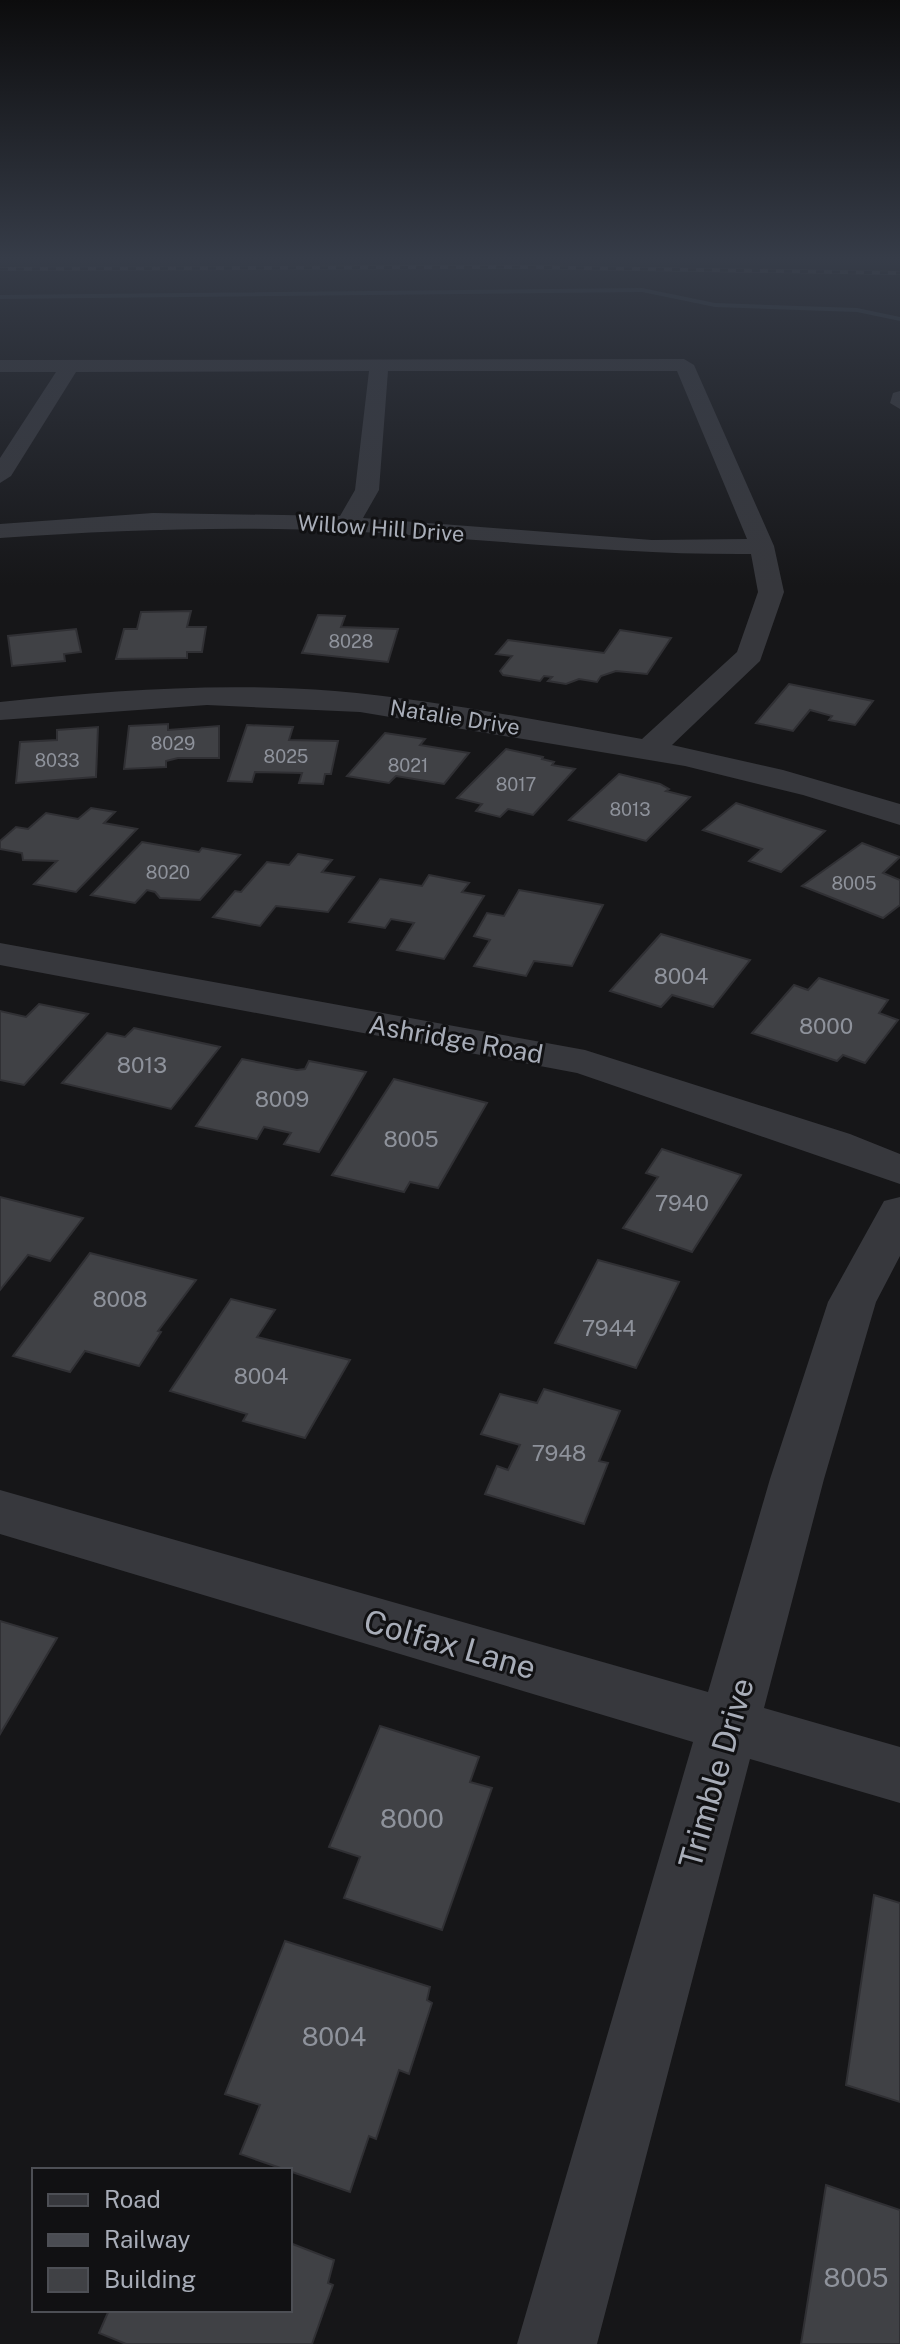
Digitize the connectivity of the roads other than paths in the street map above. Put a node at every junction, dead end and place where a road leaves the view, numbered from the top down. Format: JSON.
{"nodes":[{"id":1,"x":68,"y":367,"type":"edge"},
{"id":2,"x":379,"y":367,"type":"edge"},
{"id":3,"x":685,"y":367,"type":"edge"},
{"id":4,"x":0,"y":476,"type":"edge"},
{"id":5,"x":348,"y":524,"type":"junction"},
{"id":6,"x":0,"y":531,"type":"edge"},
{"id":7,"x":762,"y":546,"type":"junction"},
{"id":8,"x":0,"y":711,"type":"edge"},
{"id":9,"x":650,"y":749,"type":"junction"},
{"id":10,"x":900,"y":815,"type":"edge"},
{"id":11,"x":0,"y":954,"type":"edge"},
{"id":12,"x":900,"y":1170,"type":"edge"},
{"id":13,"x":900,"y":1212,"type":"edge"},
{"id":14,"x":0,"y":1512,"type":"edge"},
{"id":15,"x":729,"y":1726,"type":"junction"},
{"id":16,"x":900,"y":1775,"type":"edge"},
{"id":17,"x":557,"y":2344,"type":"edge"}],
"edges":[{"from":1,"to":4,"type":"street"},
{"from":2,"to":5,"type":"street"},
{"from":3,"to":7,"type":"street"},
{"from":5,"to":6,"type":"street","name":"Willow Hill Drive"},
{"from":5,"to":7,"type":"street","name":"Willow Hill Drive"},
{"from":7,"to":9,"type":"street"},
{"from":8,"to":9,"type":"street","name":"Natalie Drive"},
{"from":9,"to":10,"type":"street","name":"Natalie Drive"},
{"from":11,"to":12,"type":"street","name":"Ashridge Road"},
{"from":13,"to":15,"type":"street","name":"Trimble Drive"},
{"from":14,"to":15,"type":"street","name":"Colfax Lane"},
{"from":15,"to":16,"type":"street","name":"Colfax Lane"},
{"from":15,"to":17,"type":"street","name":"Trimble Drive"}]}
